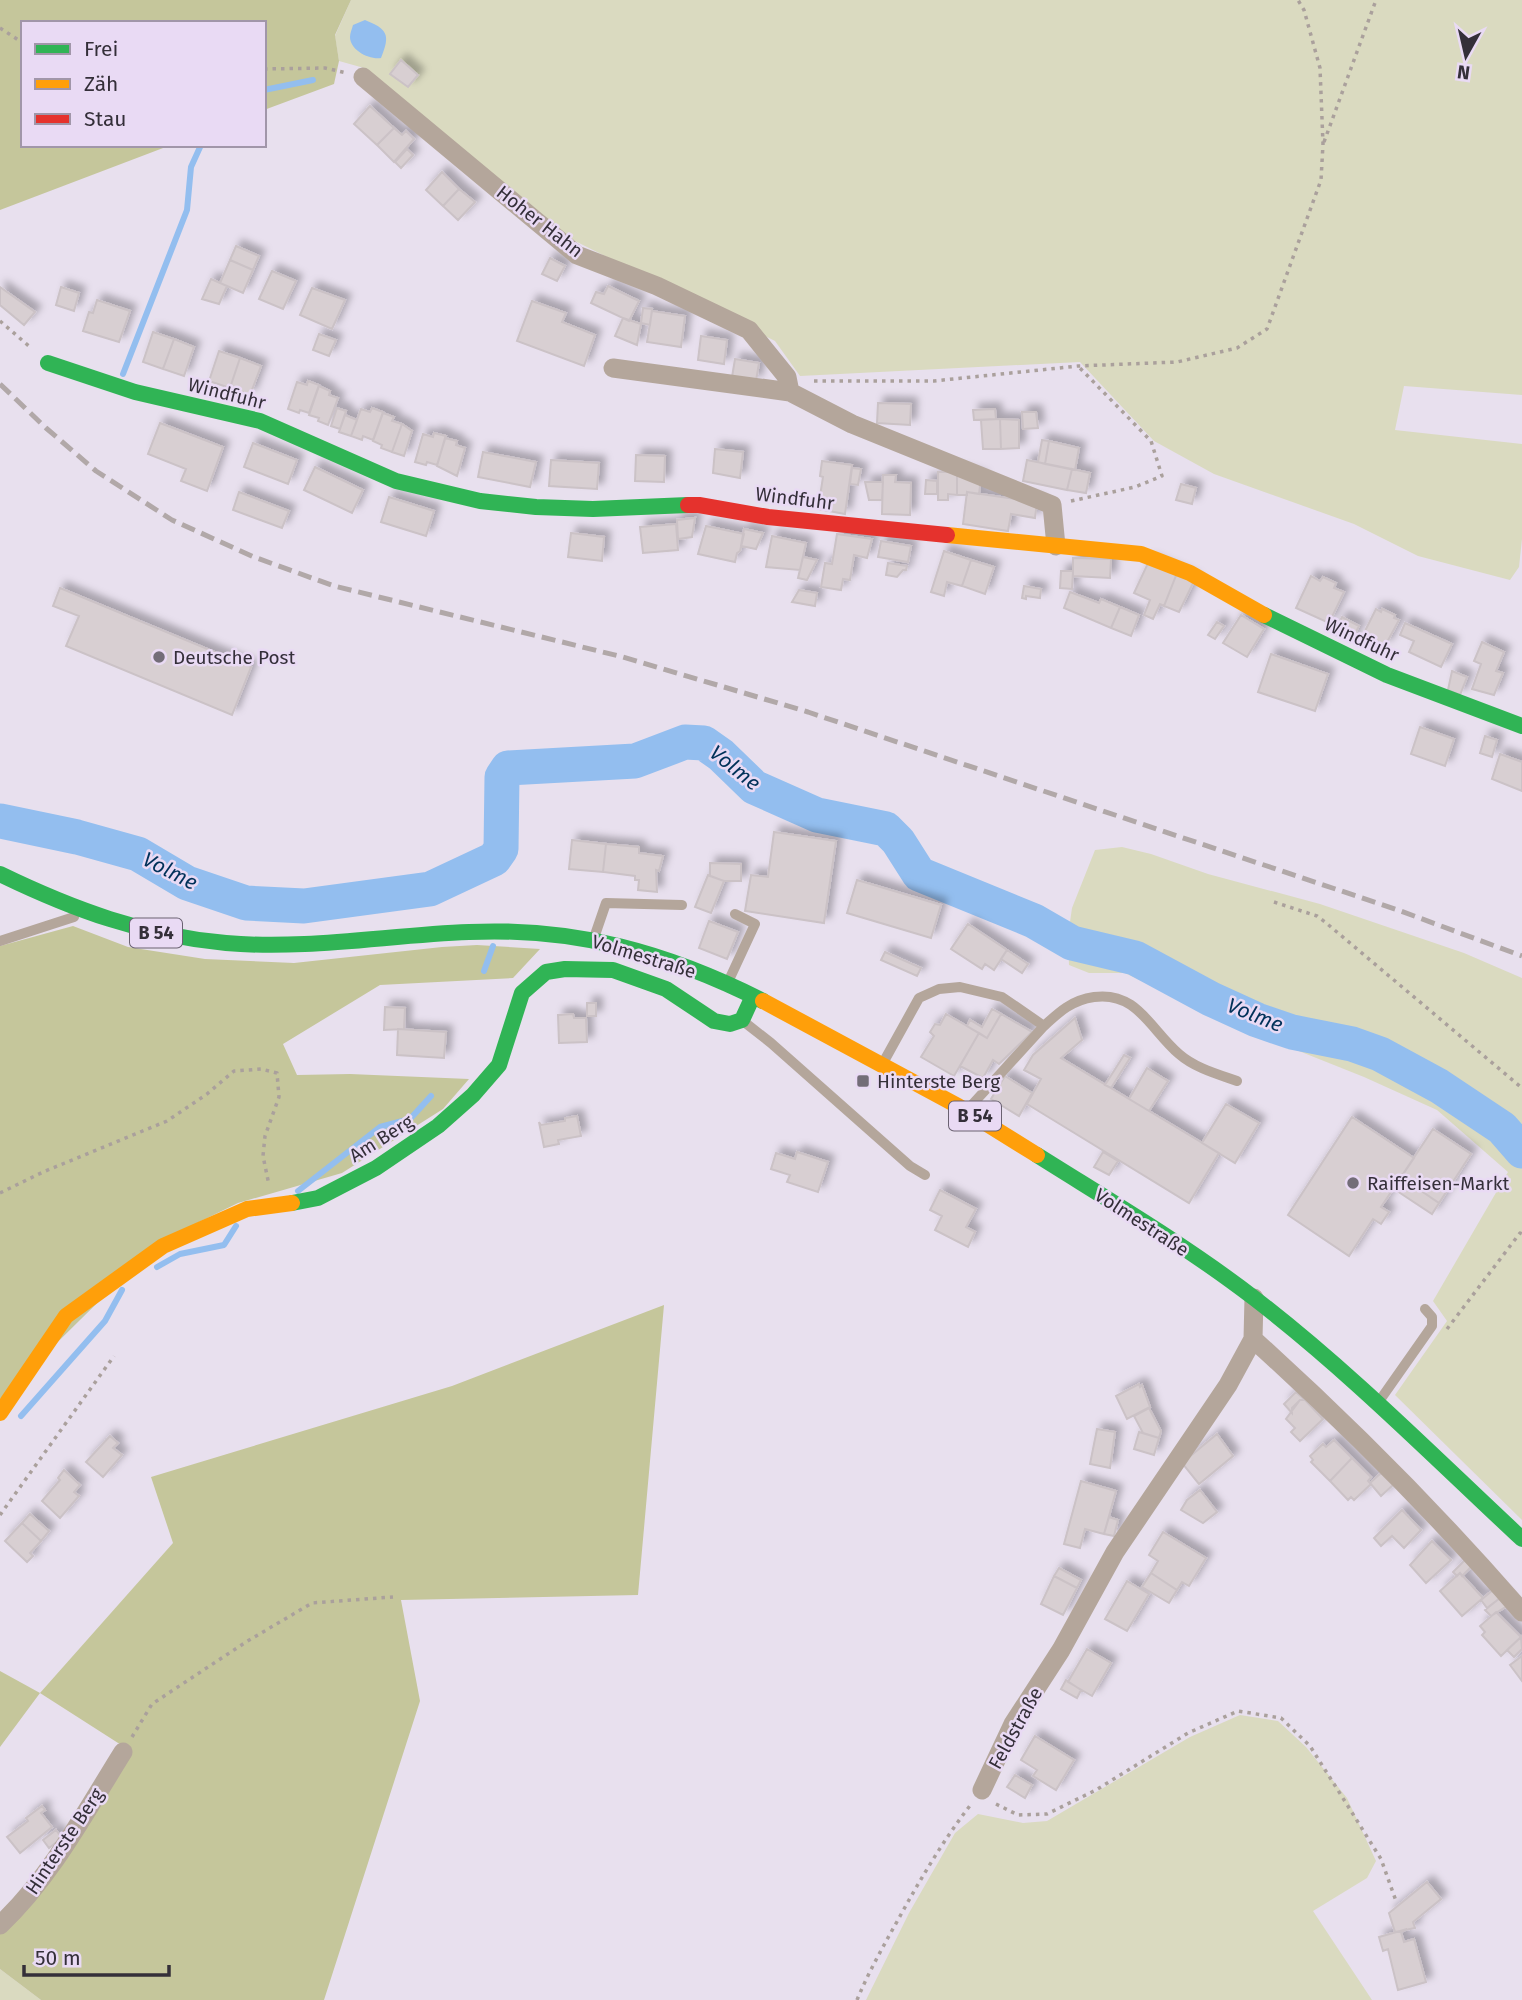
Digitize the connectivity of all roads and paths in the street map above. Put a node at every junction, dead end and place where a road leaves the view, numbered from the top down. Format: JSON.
{"nodes":[{"id":1,"x":1298,"y":0,"type":"edge"},
{"id":2,"x":1376,"y":0,"type":"edge"},
{"id":3,"x":0,"y":28,"type":"edge"},
{"id":4,"x":21,"y":42,"type":"edge"},
{"id":5,"x":266,"y":69,"type":"edge"},
{"id":6,"x":363,"y":76,"type":"joint"},
{"id":7,"x":1323,"y":144,"type":"junction"},
{"id":8,"x":0,"y":321,"type":"edge"},
{"id":9,"x":48,"y":363,"type":"joint"},
{"id":10,"x":1078,"y":366,"type":"junction"},
{"id":11,"x":613,"y":368,"type":"dead end"},
{"id":12,"x":790,"y":392,"type":"junction"},
{"id":13,"x":1052,"y":505,"type":"junction"},
{"id":14,"x":1056,"y":546,"type":"junction"},
{"id":15,"x":1522,"y":726,"type":"edge"},
{"id":16,"x":0,"y":874,"type":"edge"},
{"id":17,"x":1274,"y":902,"type":"dead end"},
{"id":18,"x":682,"y":905,"type":"dead end"},
{"id":19,"x":85,"y":914,"type":"junction"},
{"id":20,"x":735,"y":914,"type":"dead end"},
{"id":21,"x":594,"y":939,"type":"junction"},
{"id":22,"x":0,"y":941,"type":"edge"},
{"id":23,"x":727,"y":984,"type":"junction"},
{"id":24,"x":754,"y":996,"type":"junction"},
{"id":25,"x":742,"y":1020,"type":"junction"},
{"id":26,"x":1044,"y":1026,"type":"junction"},
{"id":27,"x":882,"y":1066,"type":"junction"},
{"id":28,"x":1237,"y":1081,"type":"dead end"},
{"id":29,"x":1522,"y":1088,"type":"edge"},
{"id":30,"x":966,"y":1111,"type":"junction"},
{"id":31,"x":925,"y":1175,"type":"dead end"},
{"id":32,"x":0,"y":1193,"type":"edge"},
{"id":33,"x":274,"y":1208,"type":"junction"},
{"id":34,"x":1522,"y":1234,"type":"edge"},
{"id":35,"x":1254,"y":1298,"type":"junction"},
{"id":36,"x":1424,"y":1308,"type":"dead end"},
{"id":37,"x":1443,"y":1335,"type":"dead end"},
{"id":38,"x":1253,"y":1339,"type":"junction"},
{"id":39,"x":114,"y":1356,"type":"dead end"},
{"id":40,"x":1378,"y":1403,"type":"junction"},
{"id":41,"x":0,"y":1413,"type":"edge"},
{"id":42,"x":0,"y":1515,"type":"edge"},
{"id":43,"x":1522,"y":1539,"type":"edge"},
{"id":44,"x":393,"y":1597,"type":"dead end"},
{"id":45,"x":1522,"y":1612,"type":"edge"},
{"id":46,"x":123,"y":1752,"type":"joint"},
{"id":47,"x":982,"y":1790,"type":"junction"},
{"id":48,"x":1396,"y":1901,"type":"dead end"},
{"id":49,"x":0,"y":1925,"type":"edge"},
{"id":50,"x":857,"y":2000,"type":"edge"}],
"edges":[{"from":1,"to":7,"type":"path"},
{"from":2,"to":7,"type":"path"},
{"from":3,"to":4,"type":"path"},
{"from":5,"to":6,"type":"path"},
{"from":6,"to":12,"type":"street","name":"Hoher Hahn"},
{"from":7,"to":10,"type":"path"},
{"from":8,"to":9,"type":"path"},
{"from":9,"to":14,"type":"street","name":"Windfuhr"},
{"from":10,"to":12,"type":"path"},
{"from":10,"to":13,"type":"path"},
{"from":11,"to":12,"type":"street"},
{"from":12,"to":13,"type":"street"},
{"from":13,"to":14,"type":"street"},
{"from":14,"to":15,"type":"street","name":"Windfuhr"},
{"from":16,"to":19,"type":"street","name":"Volmestraße","number":"B 54"},
{"from":17,"to":29,"type":"path"},
{"from":18,"to":21,"type":"lane"},
{"from":19,"to":21,"type":"street","name":"Volmestraße","number":"B 54"},
{"from":19,"to":22,"type":"lane"},
{"from":20,"to":23,"type":"lane"},
{"from":21,"to":23,"type":"street","name":"Volmestraße","number":"B 54"},
{"from":23,"to":24,"type":"street","name":"Volmestraße","number":"B 54"},
{"from":24,"to":25,"type":"street"},
{"from":24,"to":27,"type":"street","name":"Volmestraße","number":"B 54"},
{"from":25,"to":31,"type":"lane"},
{"from":25,"to":33,"type":"street","name":"Am Berg"},
{"from":26,"to":27,"type":"lane"},
{"from":26,"to":28,"type":"lane"},
{"from":26,"to":30,"type":"lane"},
{"from":27,"to":30,"type":"street","name":"Volmestraße","number":"B 54"},
{"from":30,"to":35,"type":"street","name":"Volmestraße","number":"B 54"},
{"from":32,"to":33,"type":"path"},
{"from":33,"to":41,"type":"street","name":"Am Berg"},
{"from":34,"to":37,"type":"path"},
{"from":35,"to":38,"type":"street"},
{"from":35,"to":40,"type":"street","name":"Volmestraße","number":"B 54"},
{"from":36,"to":40,"type":"lane"},
{"from":38,"to":45,"type":"street"},
{"from":38,"to":47,"type":"street","name":"Feldstraße"},
{"from":39,"to":42,"type":"path"},
{"from":40,"to":43,"type":"street","name":"Volmestraße","number":"B 54"},
{"from":44,"to":46,"type":"path"},
{"from":46,"to":49,"type":"street","name":"Hinterste Berg"},
{"from":47,"to":48,"type":"path","name":"Feldstraße"},
{"from":47,"to":50,"type":"path"}]}
